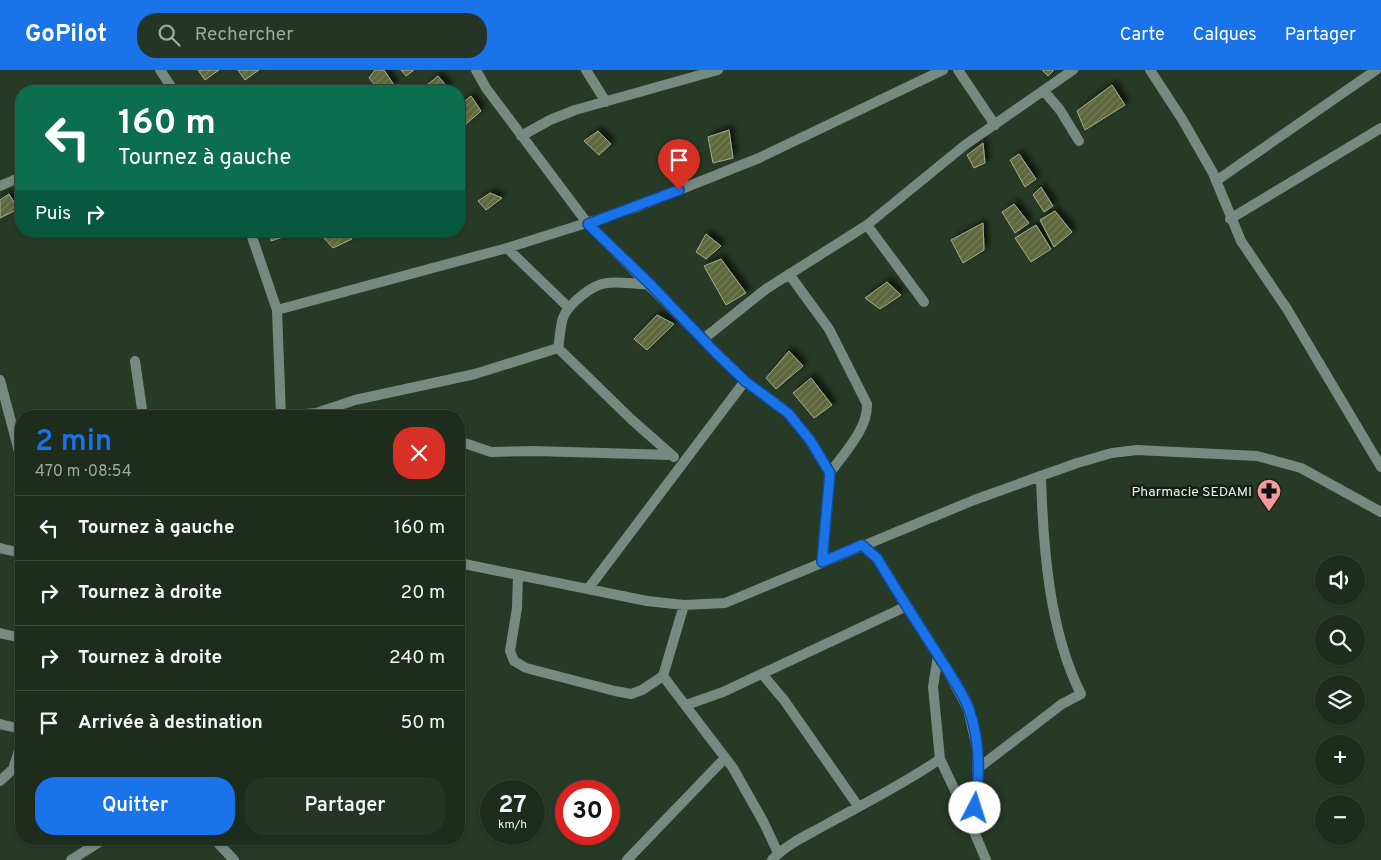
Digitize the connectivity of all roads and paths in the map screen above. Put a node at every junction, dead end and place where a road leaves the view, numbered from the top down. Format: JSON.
{"nodes":[{"id":1,"x":160,"y":70,"type":"edge"},
{"id":2,"x":476,"y":70,"type":"edge"},
{"id":3,"x":586,"y":70,"type":"edge"},
{"id":4,"x":718,"y":70,"type":"edge"},
{"id":5,"x":944,"y":70,"type":"edge"},
{"id":6,"x":958,"y":70,"type":"edge"},
{"id":7,"x":1073,"y":70,"type":"edge"},
{"id":8,"x":1150,"y":70,"type":"edge"},
{"id":9,"x":1376,"y":70,"type":"edge"},
{"id":10,"x":170,"y":85,"type":"edge"},
{"id":11,"x":1044,"y":91,"type":"junction"},
{"id":12,"x":606,"y":102,"type":"junction"},
{"id":13,"x":995,"y":125,"type":"junction"},
{"id":14,"x":1381,"y":128,"type":"edge"},
{"id":15,"x":521,"y":136,"type":"junction"},
{"id":16,"x":1079,"y":141,"type":"dead end"},
{"id":17,"x":15,"y":180,"type":"edge"},
{"id":18,"x":1216,"y":181,"type":"junction"},
{"id":19,"x":0,"y":186,"type":"edge"},
{"id":20,"x":1230,"y":219,"type":"junction"},
{"id":21,"x":588,"y":224,"type":"junction"},
{"id":22,"x":867,"y":225,"type":"junction"},
{"id":23,"x":252,"y":237,"type":"edge"},
{"id":24,"x":508,"y":248,"type":"junction"},
{"id":25,"x":789,"y":274,"type":"junction"},
{"id":26,"x":650,"y":284,"type":"junction"},
{"id":27,"x":924,"y":302,"type":"dead end"},
{"id":28,"x":569,"y":308,"type":"junction"},
{"id":29,"x":277,"y":310,"type":"junction"},
{"id":30,"x":702,"y":340,"type":"junction"},
{"id":31,"x":558,"y":348,"type":"junction"},
{"id":32,"x":134,"y":361,"type":"dead end"},
{"id":33,"x":0,"y":380,"type":"edge"},
{"id":34,"x":745,"y":381,"type":"junction"},
{"id":35,"x":142,"y":410,"type":"edge"},
{"id":36,"x":283,"y":410,"type":"edge"},
{"id":37,"x":325,"y":410,"type":"edge"},
{"id":38,"x":15,"y":436,"type":"edge"},
{"id":39,"x":465,"y":443,"type":"edge"},
{"id":40,"x":671,"y":455,"type":"junction"},
{"id":41,"x":683,"y":461,"type":"junction"},
{"id":42,"x":1381,"y":467,"type":"edge"},
{"id":43,"x":830,"y":473,"type":"junction"},
{"id":44,"x":1042,"y":477,"type":"junction"},
{"id":45,"x":1381,"y":512,"type":"edge"},
{"id":46,"x":862,"y":545,"type":"junction"},
{"id":47,"x":0,"y":548,"type":"edge"},
{"id":48,"x":15,"y":552,"type":"edge"},
{"id":49,"x":822,"y":562,"type":"junction"},
{"id":50,"x":465,"y":564,"type":"edge"},
{"id":51,"x":518,"y":575,"type":"junction"},
{"id":52,"x":588,"y":589,"type":"junction"},
{"id":53,"x":684,"y":605,"type":"junction"},
{"id":54,"x":907,"y":606,"type":"junction"},
{"id":55,"x":0,"y":633,"type":"edge"},
{"id":56,"x":15,"y":637,"type":"edge"},
{"id":57,"x":938,"y":655,"type":"junction"},
{"id":58,"x":762,"y":674,"type":"junction"},
{"id":59,"x":663,"y":676,"type":"junction"},
{"id":60,"x":686,"y":706,"type":"junction"},
{"id":61,"x":0,"y":724,"type":"edge"},
{"id":62,"x":15,"y":728,"type":"edge"},
{"id":63,"x":726,"y":758,"type":"junction"},
{"id":64,"x":940,"y":759,"type":"junction"},
{"id":65,"x":15,"y":765,"type":"edge"},
{"id":66,"x":977,"y":769,"type":"junction"},
{"id":67,"x":0,"y":781,"type":"edge"},
{"id":68,"x":858,"y":806,"type":"junction"},
{"id":69,"x":970,"y":822,"type":"junction"},
{"id":70,"x":95,"y":845,"type":"edge"},
{"id":71,"x":220,"y":845,"type":"edge"},
{"id":72,"x":775,"y":856,"type":"edge"},
{"id":73,"x":71,"y":860,"type":"edge"},
{"id":74,"x":234,"y":860,"type":"edge"},
{"id":75,"x":628,"y":860,"type":"edge"},
{"id":76,"x":986,"y":860,"type":"edge"}],
"edges":[{"from":1,"to":10,"type":"street"},
{"from":2,"to":15,"type":"street"},
{"from":3,"to":12,"type":"street"},
{"from":4,"to":12,"type":"street"},
{"from":5,"to":21,"type":"street"},
{"from":6,"to":13,"type":"street"},
{"from":7,"to":11,"type":"street"},
{"from":8,"to":18,"type":"street"},
{"from":9,"to":18,"type":"street"},
{"from":11,"to":13,"type":"street"},
{"from":11,"to":16,"type":"street"},
{"from":12,"to":15,"type":"street"},
{"from":13,"to":22,"type":"street"},
{"from":14,"to":20,"type":"street"},
{"from":15,"to":21,"type":"street"},
{"from":17,"to":19,"type":"street"},
{"from":18,"to":20,"type":"street"},
{"from":20,"to":42,"type":"street"},
{"from":21,"to":24,"type":"street"},
{"from":21,"to":26,"type":"street"},
{"from":22,"to":25,"type":"street"},
{"from":22,"to":27,"type":"street"},
{"from":23,"to":29,"type":"street"},
{"from":24,"to":28,"type":"street"},
{"from":24,"to":29,"type":"street"},
{"from":25,"to":30,"type":"street"},
{"from":25,"to":43,"type":"street"},
{"from":26,"to":28,"type":"street"},
{"from":26,"to":30,"type":"street"},
{"from":28,"to":31,"type":"street"},
{"from":29,"to":36,"type":"street"},
{"from":30,"to":34,"type":"street"},
{"from":31,"to":37,"type":"street"},
{"from":31,"to":40,"type":"street"},
{"from":32,"to":35,"type":"street"},
{"from":33,"to":38,"type":"street"},
{"from":34,"to":41,"type":"street"},
{"from":34,"to":43,"type":"street"},
{"from":39,"to":40,"type":"street"},
{"from":40,"to":41,"type":"street"},
{"from":41,"to":52,"type":"street"},
{"from":43,"to":49,"type":"street"},
{"from":44,"to":45,"type":"street"},
{"from":44,"to":46,"type":"street"},
{"from":44,"to":66,"type":"street"},
{"from":46,"to":49,"type":"street"},
{"from":46,"to":54,"type":"street"},
{"from":47,"to":48,"type":"street"},
{"from":49,"to":53,"type":"street"},
{"from":50,"to":51,"type":"street"},
{"from":51,"to":52,"type":"street"},
{"from":51,"to":59,"type":"street"},
{"from":52,"to":53,"type":"street"},
{"from":53,"to":59,"type":"street"},
{"from":54,"to":57,"type":"street"},
{"from":54,"to":58,"type":"street"},
{"from":55,"to":56,"type":"street"},
{"from":57,"to":64,"type":"street"},
{"from":57,"to":66,"type":"street"},
{"from":58,"to":60,"type":"street"},
{"from":58,"to":68,"type":"street"},
{"from":59,"to":60,"type":"street"},
{"from":60,"to":63,"type":"street"},
{"from":61,"to":62,"type":"street"},
{"from":63,"to":72,"type":"street"},
{"from":63,"to":75,"type":"street"},
{"from":64,"to":68,"type":"street"},
{"from":64,"to":69,"type":"street"},
{"from":65,"to":67,"type":"street"},
{"from":66,"to":69,"type":"street"},
{"from":68,"to":72,"type":"street"},
{"from":69,"to":76,"type":"street"},
{"from":70,"to":73,"type":"street"},
{"from":71,"to":74,"type":"street"}]}
